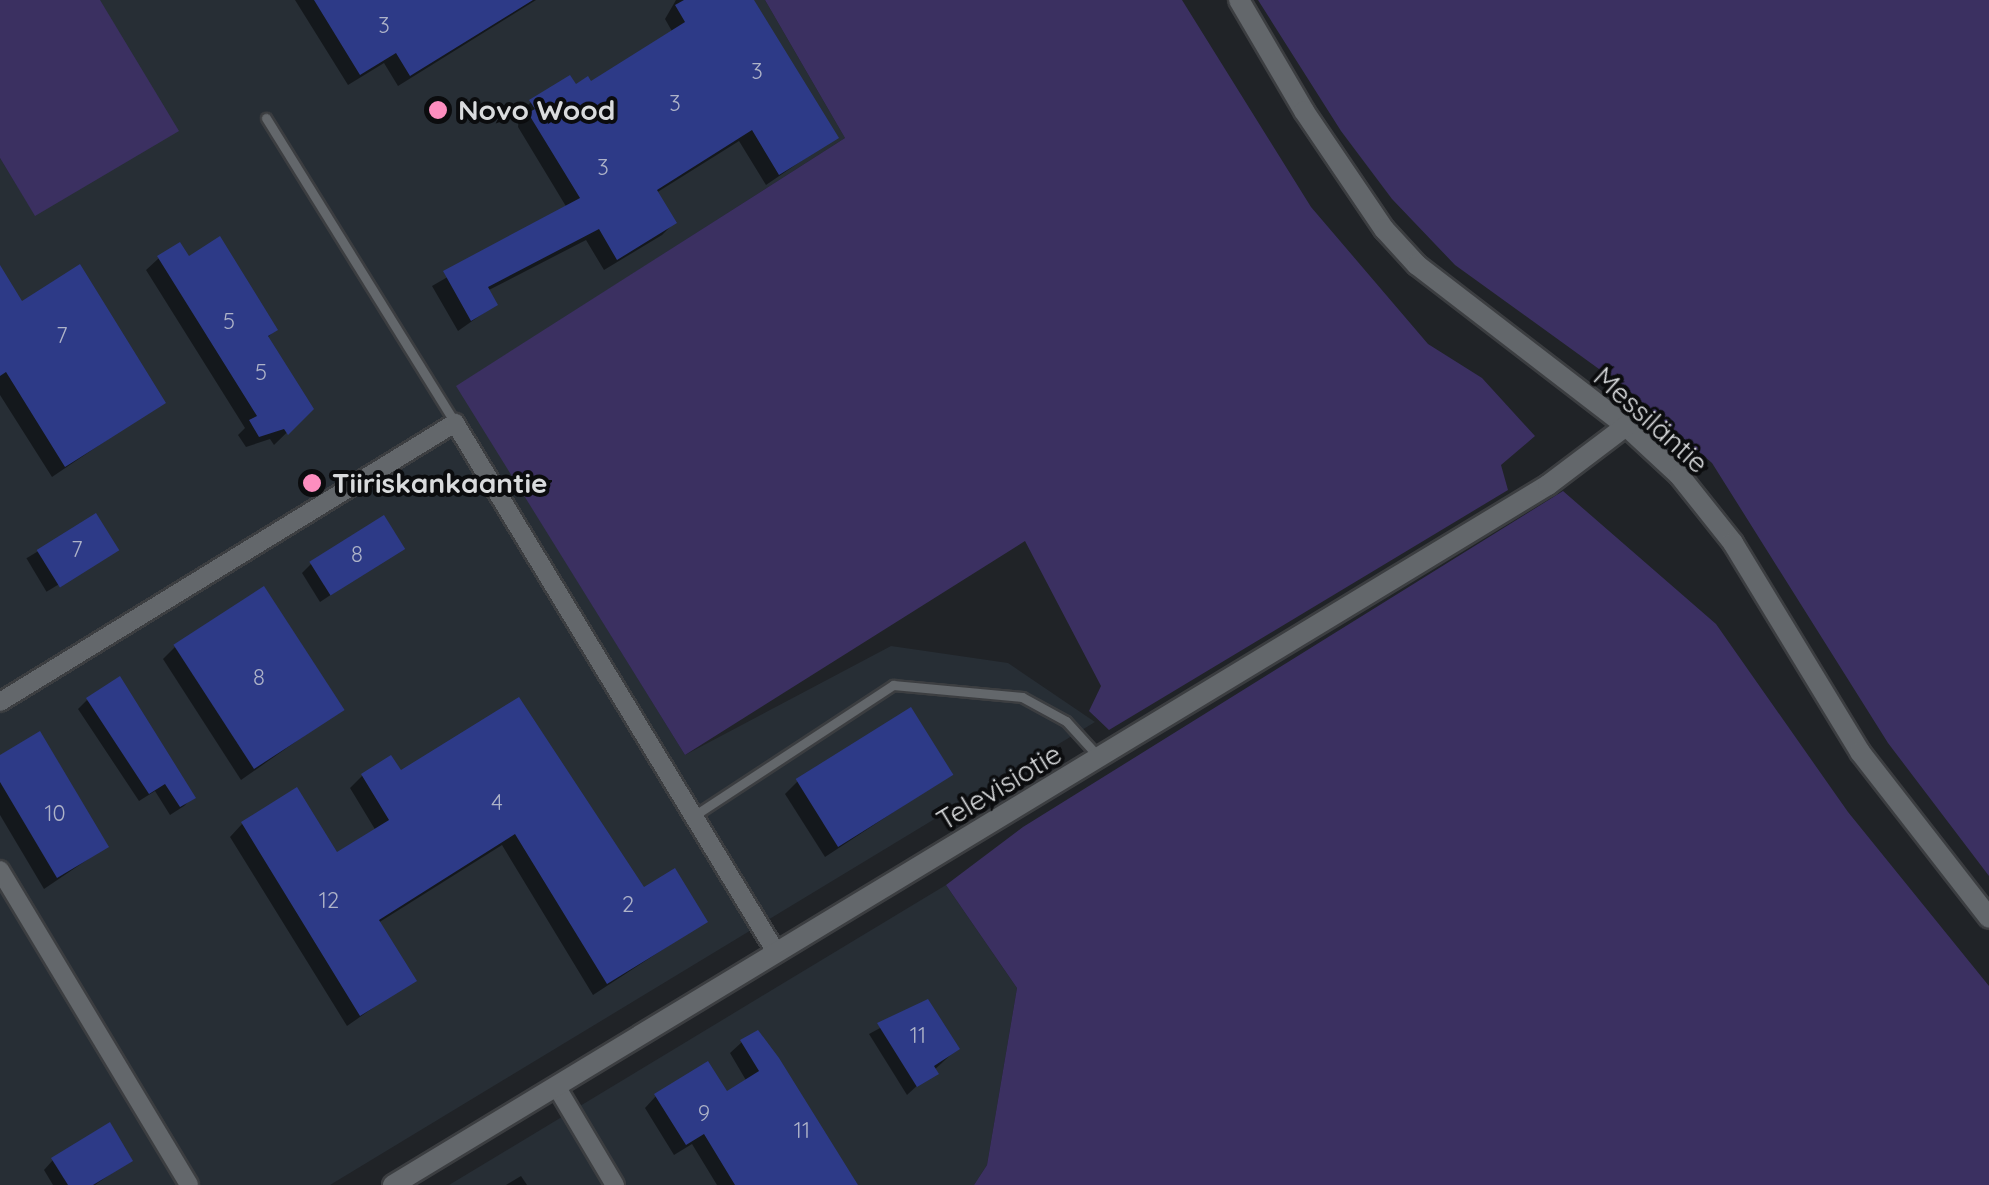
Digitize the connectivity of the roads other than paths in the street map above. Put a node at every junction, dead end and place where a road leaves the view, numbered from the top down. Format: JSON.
{"nodes":[{"id":1,"x":1238,"y":0,"type":"edge"},
{"id":2,"x":266,"y":118,"type":"dead end"},
{"id":3,"x":454,"y":423,"type":"junction"},
{"id":4,"x":1626,"y":426,"type":"junction"},
{"id":5,"x":0,"y":702,"type":"edge"},
{"id":6,"x":1100,"y":759,"type":"junction"},
{"id":7,"x":695,"y":816,"type":"junction"},
{"id":8,"x":0,"y":870,"type":"edge"},
{"id":9,"x":1989,"y":918,"type":"edge"},
{"id":10,"x":776,"y":952,"type":"junction"},
{"id":11,"x":556,"y":1086,"type":"junction"},
{"id":12,"x":189,"y":1185,"type":"edge"},
{"id":13,"x":393,"y":1185,"type":"edge"},
{"id":14,"x":615,"y":1185,"type":"edge"}],
"edges":[{"from":1,"to":4,"type":"street","name":"Messiläntie"},
{"from":2,"to":3,"type":"lane"},
{"from":3,"to":5,"type":"street"},
{"from":3,"to":7,"type":"street"},
{"from":4,"to":6,"type":"street","name":"Televisiotie"},
{"from":4,"to":9,"type":"street","name":"Messiläntie"},
{"from":6,"to":7,"type":"lane"},
{"from":6,"to":10,"type":"street","name":"Televisiotie"},
{"from":7,"to":10,"type":"street"},
{"from":8,"to":12,"type":"street"},
{"from":10,"to":11,"type":"street","name":"Televisiotie"},
{"from":11,"to":13,"type":"street","name":"Televisiotie"},
{"from":11,"to":14,"type":"street"}]}
